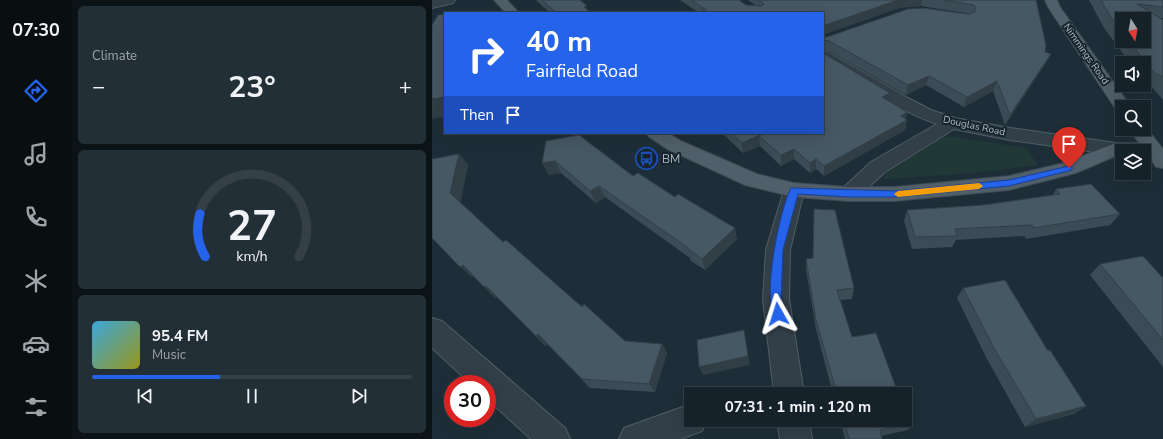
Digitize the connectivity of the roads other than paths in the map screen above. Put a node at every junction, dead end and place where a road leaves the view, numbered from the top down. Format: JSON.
{"nodes":[{"id":1,"x":449,"y":0,"type":"edge"},
{"id":2,"x":500,"y":0,"type":"edge"},
{"id":3,"x":1051,"y":0,"type":"edge"},
{"id":4,"x":432,"y":4,"type":"edge"},
{"id":5,"x":512,"y":12,"type":"edge"},
{"id":6,"x":824,"y":56,"type":"edge"},
{"id":7,"x":1118,"y":100,"type":"edge"},
{"id":8,"x":950,"y":123,"type":"junction"},
{"id":9,"x":656,"y":134,"type":"edge"},
{"id":10,"x":1143,"y":136,"type":"edge"},
{"id":11,"x":1115,"y":149,"type":"edge"},
{"id":12,"x":1115,"y":149,"type":"edge"},
{"id":13,"x":1158,"y":155,"type":"edge"},
{"id":14,"x":794,"y":190,"type":"junction"},
{"id":15,"x":849,"y":194,"type":"junction"},
{"id":16,"x":432,"y":330,"type":"edge"},
{"id":17,"x":784,"y":387,"type":"edge"},
{"id":18,"x":684,"y":422,"type":"edge"},
{"id":19,"x":795,"y":427,"type":"edge"},
{"id":20,"x":554,"y":439,"type":"edge"},
{"id":21,"x":635,"y":439,"type":"edge"},
{"id":22,"x":796,"y":439,"type":"edge"}],
"edges":[{"from":1,"to":4,"type":"street"},
{"from":2,"to":5,"type":"main road"},
{"from":3,"to":7,"type":"main road","name":"Nimmings Road"},
{"from":6,"to":8,"type":"street","name":"Douglas Road"},
{"from":8,"to":11,"type":"street","name":"Douglas Road"},
{"from":8,"to":15,"type":"street"},
{"from":9,"to":14,"type":"main road"},
{"from":10,"to":13,"type":"main road"},
{"from":12,"to":15,"type":"main road"},
{"from":14,"to":15,"type":"main road"},
{"from":14,"to":17,"type":"street"},
{"from":16,"to":20,"type":"street"},
{"from":18,"to":21,"type":"street"},
{"from":19,"to":22,"type":"street"}]}
